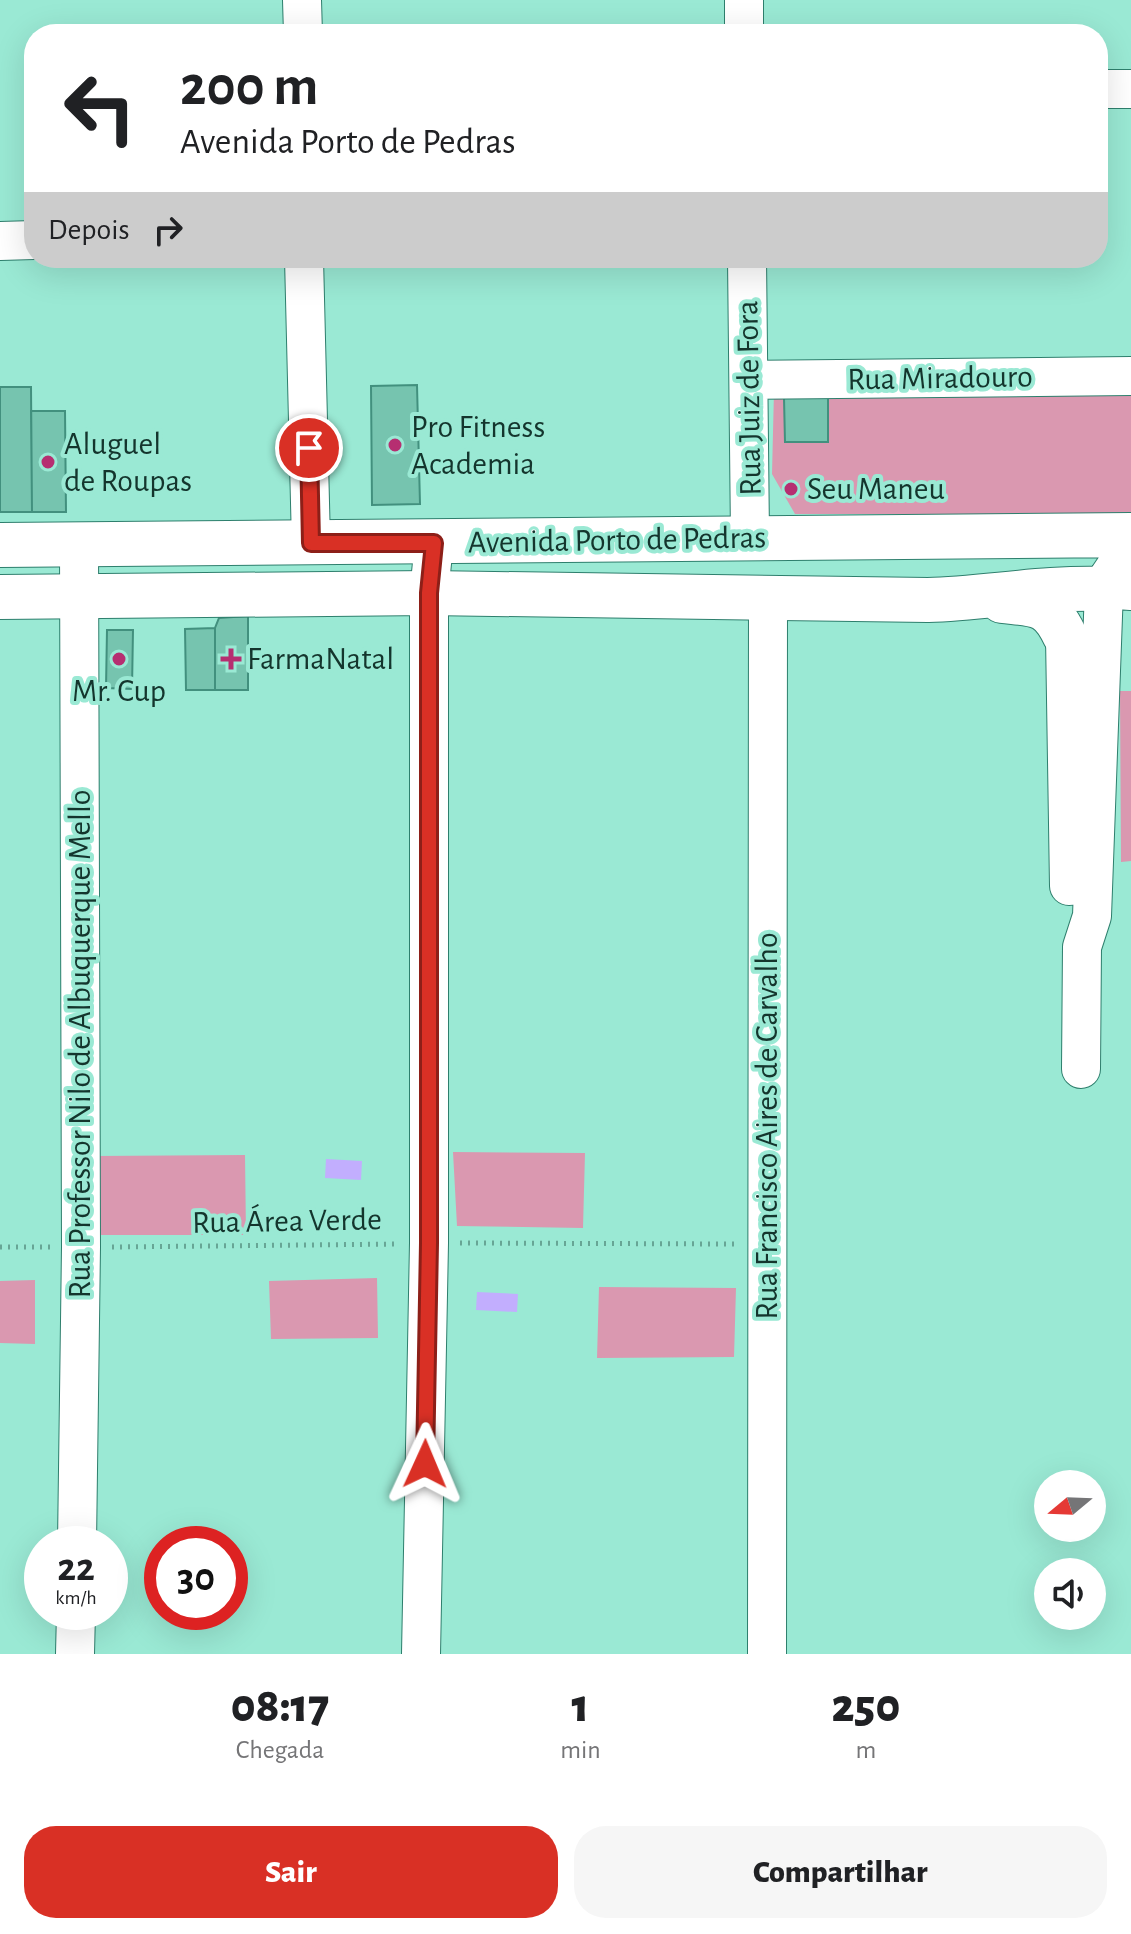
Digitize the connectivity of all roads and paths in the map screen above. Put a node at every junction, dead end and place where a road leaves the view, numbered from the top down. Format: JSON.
{"nodes":[{"id":1,"x":302,"y":0,"type":"edge"},
{"id":2,"x":744,"y":0,"type":"edge"},
{"id":3,"x":303,"y":24,"type":"edge"},
{"id":4,"x":744,"y":24,"type":"edge"},
{"id":5,"x":1108,"y":89,"type":"edge"},
{"id":6,"x":1131,"y":89,"type":"edge"},
{"id":7,"x":24,"y":240,"type":"edge"},
{"id":8,"x":0,"y":241,"type":"edge"},
{"id":9,"x":304,"y":268,"type":"edge"},
{"id":10,"x":747,"y":268,"type":"edge"},
{"id":11,"x":1131,"y":376,"type":"edge"},
{"id":12,"x":749,"y":380,"type":"junction"},
{"id":13,"x":1110,"y":535,"type":"edge"},
{"id":14,"x":750,"y":537,"type":"junction"},
{"id":15,"x":311,"y":543,"type":"junction"},
{"id":16,"x":434,"y":543,"type":"junction"},
{"id":17,"x":0,"y":545,"type":"edge"},
{"id":18,"x":79,"y":545,"type":"junction"},
{"id":19,"x":1131,"y":549,"type":"edge"},
{"id":20,"x":1106,"y":590,"type":"edge"},
{"id":21,"x":429,"y":593,"type":"junction"},
{"id":22,"x":0,"y":597,"type":"edge"},
{"id":23,"x":78,"y":597,"type":"junction"},
{"id":24,"x":768,"y":598,"type":"junction"},
{"id":25,"x":984,"y":598,"type":"junction"},
{"id":26,"x":1065,"y":636,"type":"joint"},
{"id":27,"x":1082,"y":947,"type":"junction"},
{"id":28,"x":1081,"y":1069,"type":"dead end"},
{"id":29,"x":429,"y":1243,"type":"junction"},
{"id":30,"x":767,"y":1244,"type":"junction"},
{"id":31,"x":0,"y":1247,"type":"edge"},
{"id":32,"x":81,"y":1247,"type":"junction"},
{"id":33,"x":77,"y":1526,"type":"edge"},
{"id":34,"x":76,"y":1630,"type":"edge"},
{"id":35,"x":75,"y":1654,"type":"edge"},
{"id":36,"x":421,"y":1654,"type":"edge"},
{"id":37,"x":767,"y":1654,"type":"edge"}],
"edges":[{"from":1,"to":3,"type":"street"},
{"from":2,"to":4,"type":"street"},
{"from":5,"to":6,"type":"street"},
{"from":7,"to":8,"type":"street"},
{"from":9,"to":15,"type":"street"},
{"from":10,"to":12,"type":"street","name":"Rua Juiz de Fora"},
{"from":11,"to":12,"type":"street","name":"Rua Miradouro"},
{"from":12,"to":14,"type":"street","name":"Rua Juiz de Fora"},
{"from":13,"to":14,"type":"main road","name":"Avenida Porto de Pedras"},
{"from":13,"to":20,"type":"main road","name":"Avenida Porto de Pedras"},
{"from":14,"to":16,"type":"main road","name":"Avenida Porto de Pedras"},
{"from":15,"to":16,"type":"main road","name":"Avenida Porto de Pedras"},
{"from":15,"to":18,"type":"main road","name":"Avenida Porto de Pedras"},
{"from":16,"to":21,"type":"street"},
{"from":17,"to":18,"type":"main road","name":"Avenida Porto de Pedras"},
{"from":18,"to":23,"type":"street","name":"Rua Professor Nilo de Albuquerque Mello"},
{"from":19,"to":20,"type":"main road"},
{"from":20,"to":25,"type":"main road","name":"Avenida Porto de Pedras"},
{"from":20,"to":27,"type":"street"},
{"from":21,"to":23,"type":"main road","name":"Avenida Porto de Pedras"},
{"from":21,"to":24,"type":"main road","name":"Avenida Porto de Pedras"},
{"from":21,"to":29,"type":"street"},
{"from":22,"to":23,"type":"main road","name":"Avenida Porto de Pedras"},
{"from":23,"to":32,"type":"street","name":"Rua Professor Nilo de Albuquerque Mello"},
{"from":24,"to":25,"type":"main road","name":"Avenida Porto de Pedras"},
{"from":24,"to":30,"type":"street","name":"Rua Francisco Aires de Carvalho"},
{"from":25,"to":26,"type":"main road"},
{"from":26,"to":27,"type":"street"},
{"from":27,"to":28,"type":"street"},
{"from":29,"to":30,"type":"path","name":"Rua Área Verde"},
{"from":29,"to":32,"type":"path","name":"Rua Área Verde"},
{"from":29,"to":36,"type":"street"},
{"from":30,"to":37,"type":"street","name":"Rua Francisco Aires de Carvalho"},
{"from":31,"to":32,"type":"path","name":"Rua Área Verde"},
{"from":32,"to":33,"type":"street","name":"Rua Professor Nilo de Albuquerque Mello"},
{"from":34,"to":35,"type":"street"}]}
